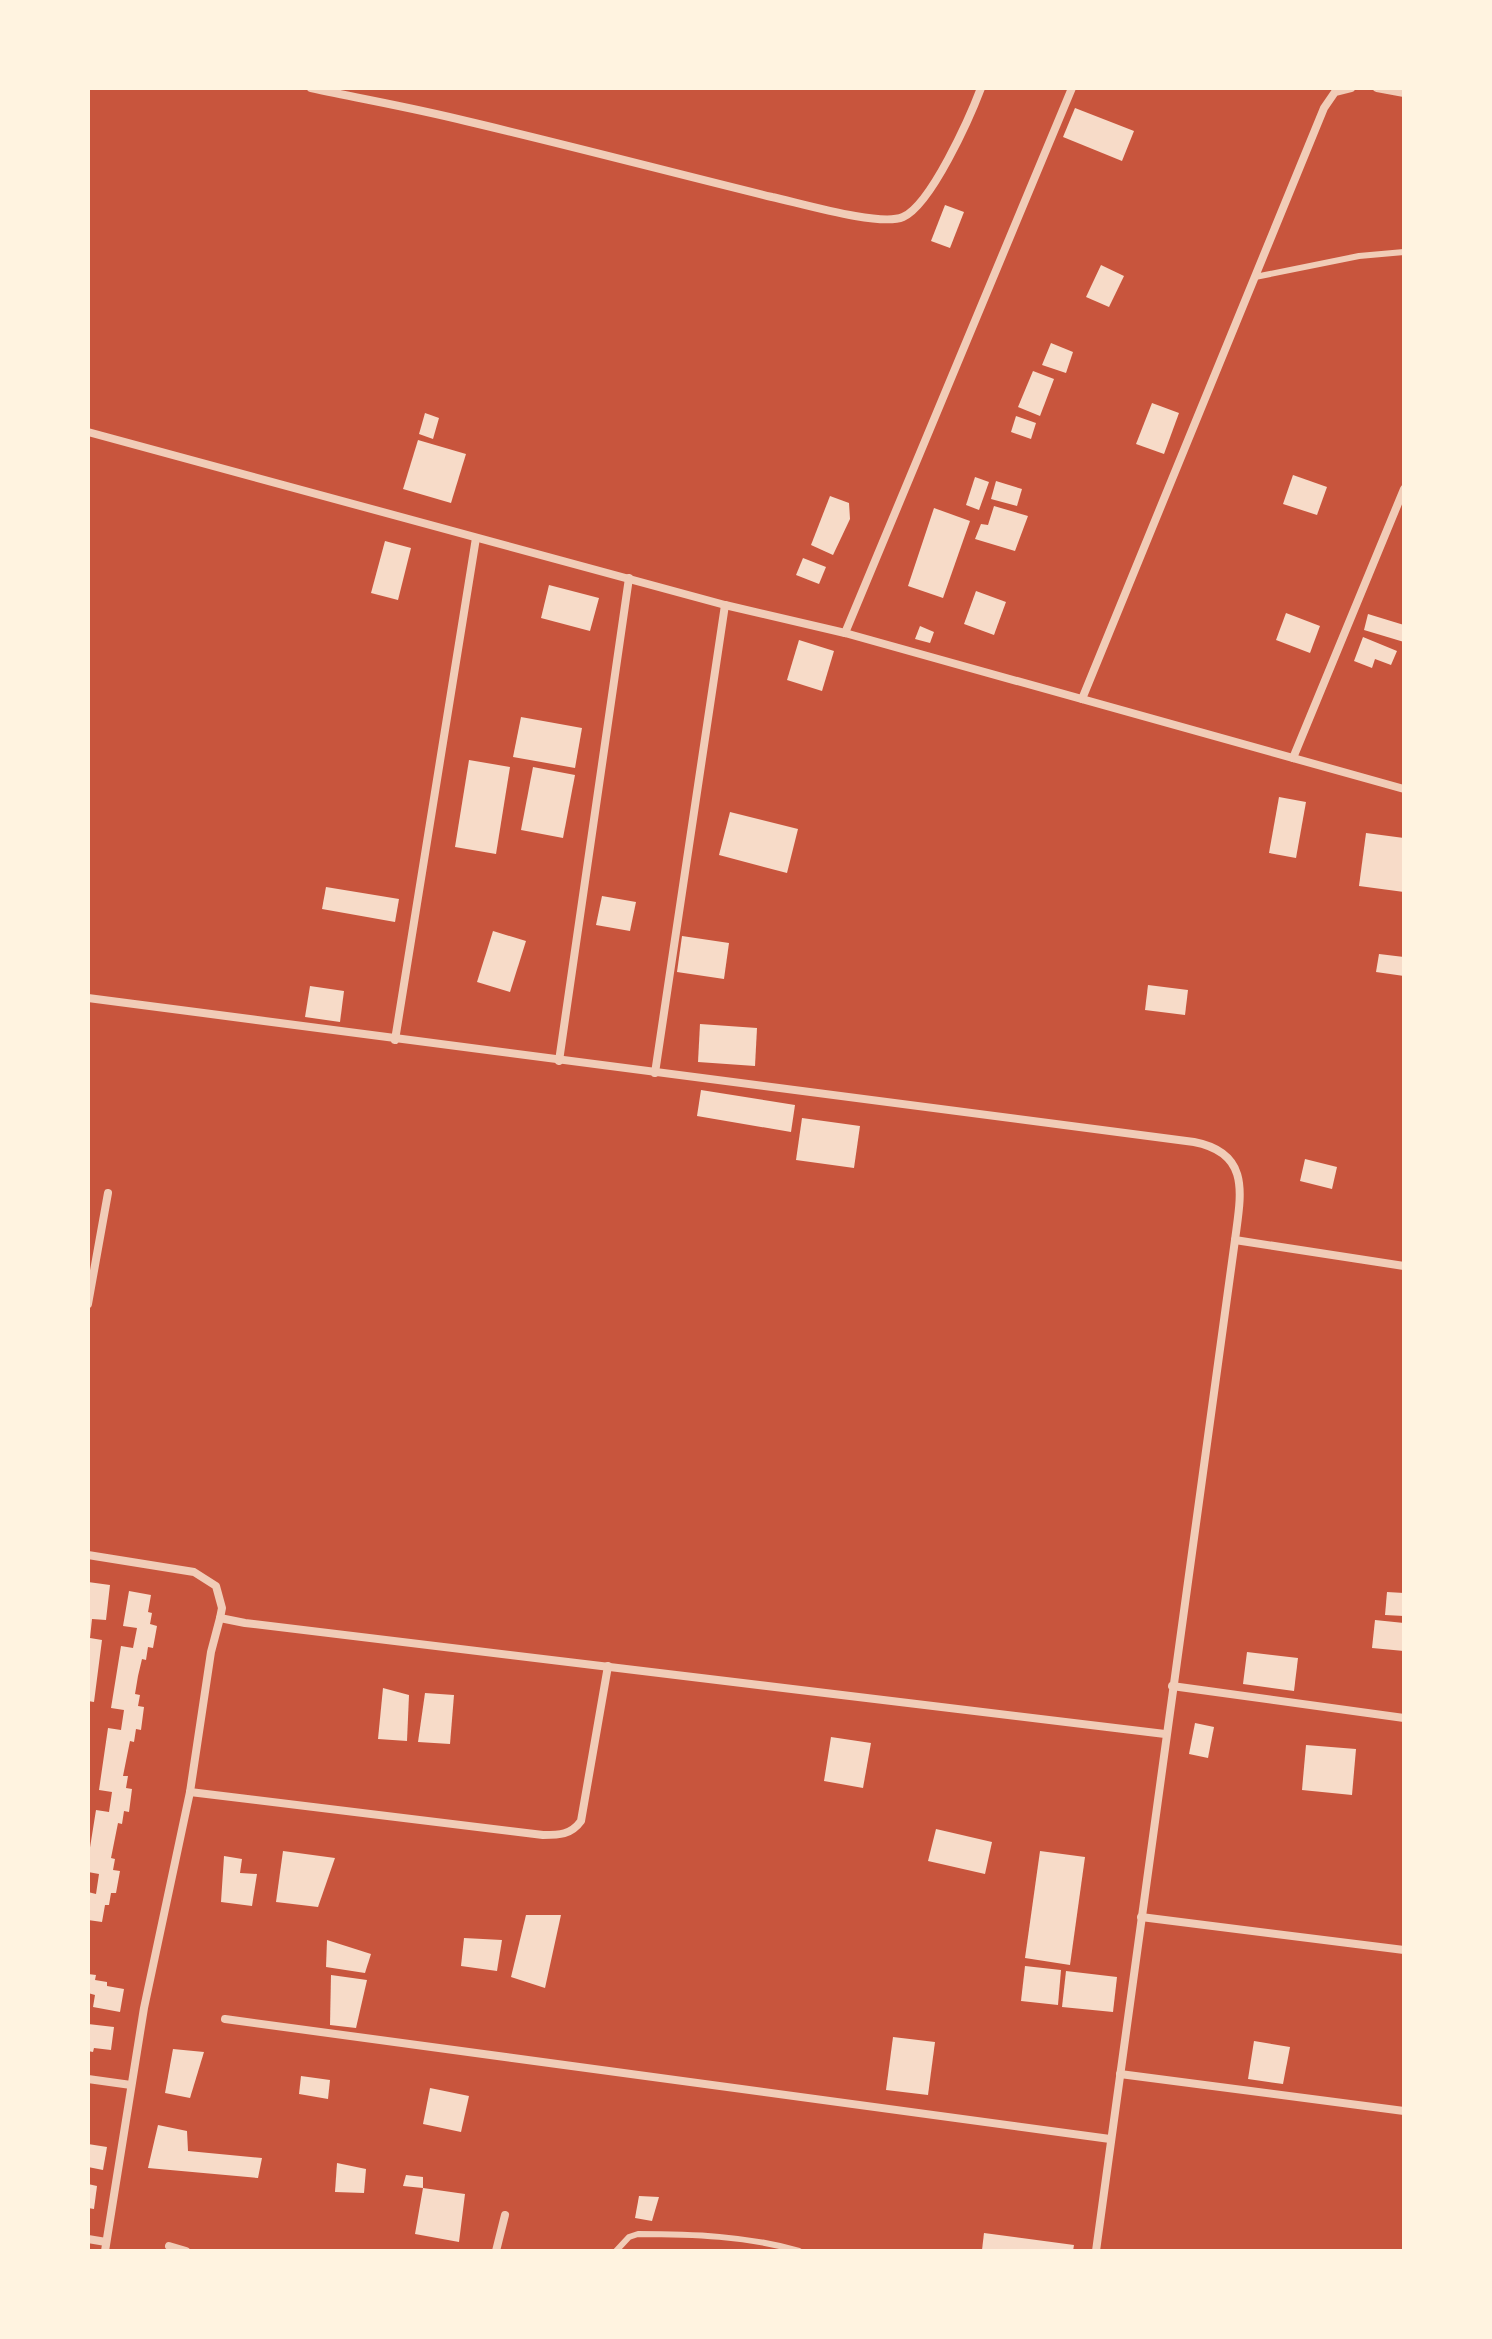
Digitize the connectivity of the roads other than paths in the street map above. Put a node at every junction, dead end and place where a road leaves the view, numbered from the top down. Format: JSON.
{"nodes":[{"id":1,"x":311,"y":88,"type":"edge"},
{"id":2,"x":981,"y":88,"type":"edge"},
{"id":3,"x":1072,"y":88,"type":"edge"},
{"id":4,"x":1351,"y":88,"type":"edge"},
{"id":5,"x":1377,"y":88,"type":"edge"},
{"id":6,"x":1404,"y":93,"type":"edge"},
{"id":7,"x":1404,"y":252,"type":"edge"},
{"id":8,"x":1255,"y":277,"type":"junction"},
{"id":9,"x":88,"y":432,"type":"edge"},
{"id":10,"x":1404,"y":489,"type":"edge"},
{"id":11,"x":476,"y":538,"type":"junction"},
{"id":12,"x":629,"y":578,"type":"junction"},
{"id":13,"x":725,"y":605,"type":"junction"},
{"id":14,"x":845,"y":633,"type":"junction"},
{"id":15,"x":1082,"y":699,"type":"junction"},
{"id":16,"x":1293,"y":758,"type":"junction"},
{"id":17,"x":1404,"y":789,"type":"edge"},
{"id":18,"x":88,"y":998,"type":"edge"},
{"id":19,"x":395,"y":1040,"type":"junction"},
{"id":20,"x":559,"y":1061,"type":"junction"},
{"id":21,"x":655,"y":1073,"type":"junction"},
{"id":22,"x":108,"y":1193,"type":"dead end"},
{"id":23,"x":1235,"y":1240,"type":"junction"},
{"id":24,"x":1404,"y":1266,"type":"edge"},
{"id":25,"x":88,"y":1304,"type":"edge"},
{"id":26,"x":88,"y":1555,"type":"edge"},
{"id":27,"x":220,"y":1618,"type":"junction"},
{"id":28,"x":608,"y":1666,"type":"junction"},
{"id":29,"x":1172,"y":1686,"type":"junction"},
{"id":30,"x":1404,"y":1718,"type":"edge"},
{"id":31,"x":1165,"y":1734,"type":"junction"},
{"id":32,"x":190,"y":1792,"type":"junction"},
{"id":33,"x":1141,"y":1917,"type":"junction"},
{"id":34,"x":1404,"y":1950,"type":"edge"},
{"id":35,"x":225,"y":2019,"type":"dead end"},
{"id":36,"x":1120,"y":2074,"type":"junction"},
{"id":37,"x":88,"y":2079,"type":"edge"},
{"id":38,"x":131,"y":2085,"type":"junction"},
{"id":39,"x":1404,"y":2111,"type":"edge"},
{"id":40,"x":1110,"y":2139,"type":"junction"},
{"id":41,"x":505,"y":2215,"type":"dead end"},
{"id":42,"x":88,"y":2239,"type":"edge"},
{"id":43,"x":106,"y":2246,"type":"edge"},
{"id":44,"x":169,"y":2246,"type":"dead end"},
{"id":45,"x":186,"y":2251,"type":"edge"},
{"id":46,"x":496,"y":2251,"type":"edge"},
{"id":47,"x":616,"y":2251,"type":"edge"},
{"id":48,"x":799,"y":2251,"type":"edge"},
{"id":49,"x":1096,"y":2251,"type":"edge"}],
"edges":[{"from":1,"to":2,"type":"street"},
{"from":3,"to":14,"type":"street"},
{"from":4,"to":8,"type":"street"},
{"from":5,"to":6,"type":"street"},
{"from":7,"to":8,"type":"lane"},
{"from":8,"to":15,"type":"street"},
{"from":9,"to":11,"type":"street"},
{"from":10,"to":16,"type":"street"},
{"from":11,"to":12,"type":"street"},
{"from":11,"to":19,"type":"street"},
{"from":12,"to":13,"type":"street"},
{"from":12,"to":20,"type":"street"},
{"from":13,"to":14,"type":"street"},
{"from":13,"to":21,"type":"street"},
{"from":14,"to":15,"type":"street"},
{"from":15,"to":16,"type":"street"},
{"from":16,"to":17,"type":"street"},
{"from":18,"to":19,"type":"street"},
{"from":19,"to":20,"type":"street"},
{"from":20,"to":21,"type":"street"},
{"from":21,"to":23,"type":"street"},
{"from":22,"to":25,"type":"street"},
{"from":23,"to":24,"type":"street"},
{"from":23,"to":29,"type":"street"},
{"from":26,"to":27,"type":"street"},
{"from":27,"to":28,"type":"street"},
{"from":27,"to":32,"type":"street"},
{"from":28,"to":31,"type":"street"},
{"from":28,"to":32,"type":"street"},
{"from":29,"to":30,"type":"street"},
{"from":29,"to":31,"type":"street"},
{"from":31,"to":33,"type":"street"},
{"from":32,"to":38,"type":"street"},
{"from":33,"to":34,"type":"street"},
{"from":33,"to":36,"type":"street"},
{"from":35,"to":40,"type":"street"},
{"from":36,"to":39,"type":"street"},
{"from":36,"to":40,"type":"street"},
{"from":37,"to":38,"type":"street"},
{"from":38,"to":43,"type":"street"},
{"from":40,"to":49,"type":"street"},
{"from":41,"to":46,"type":"street"},
{"from":42,"to":43,"type":"street"},
{"from":44,"to":45,"type":"street"},
{"from":47,"to":48,"type":"lane"}]}
